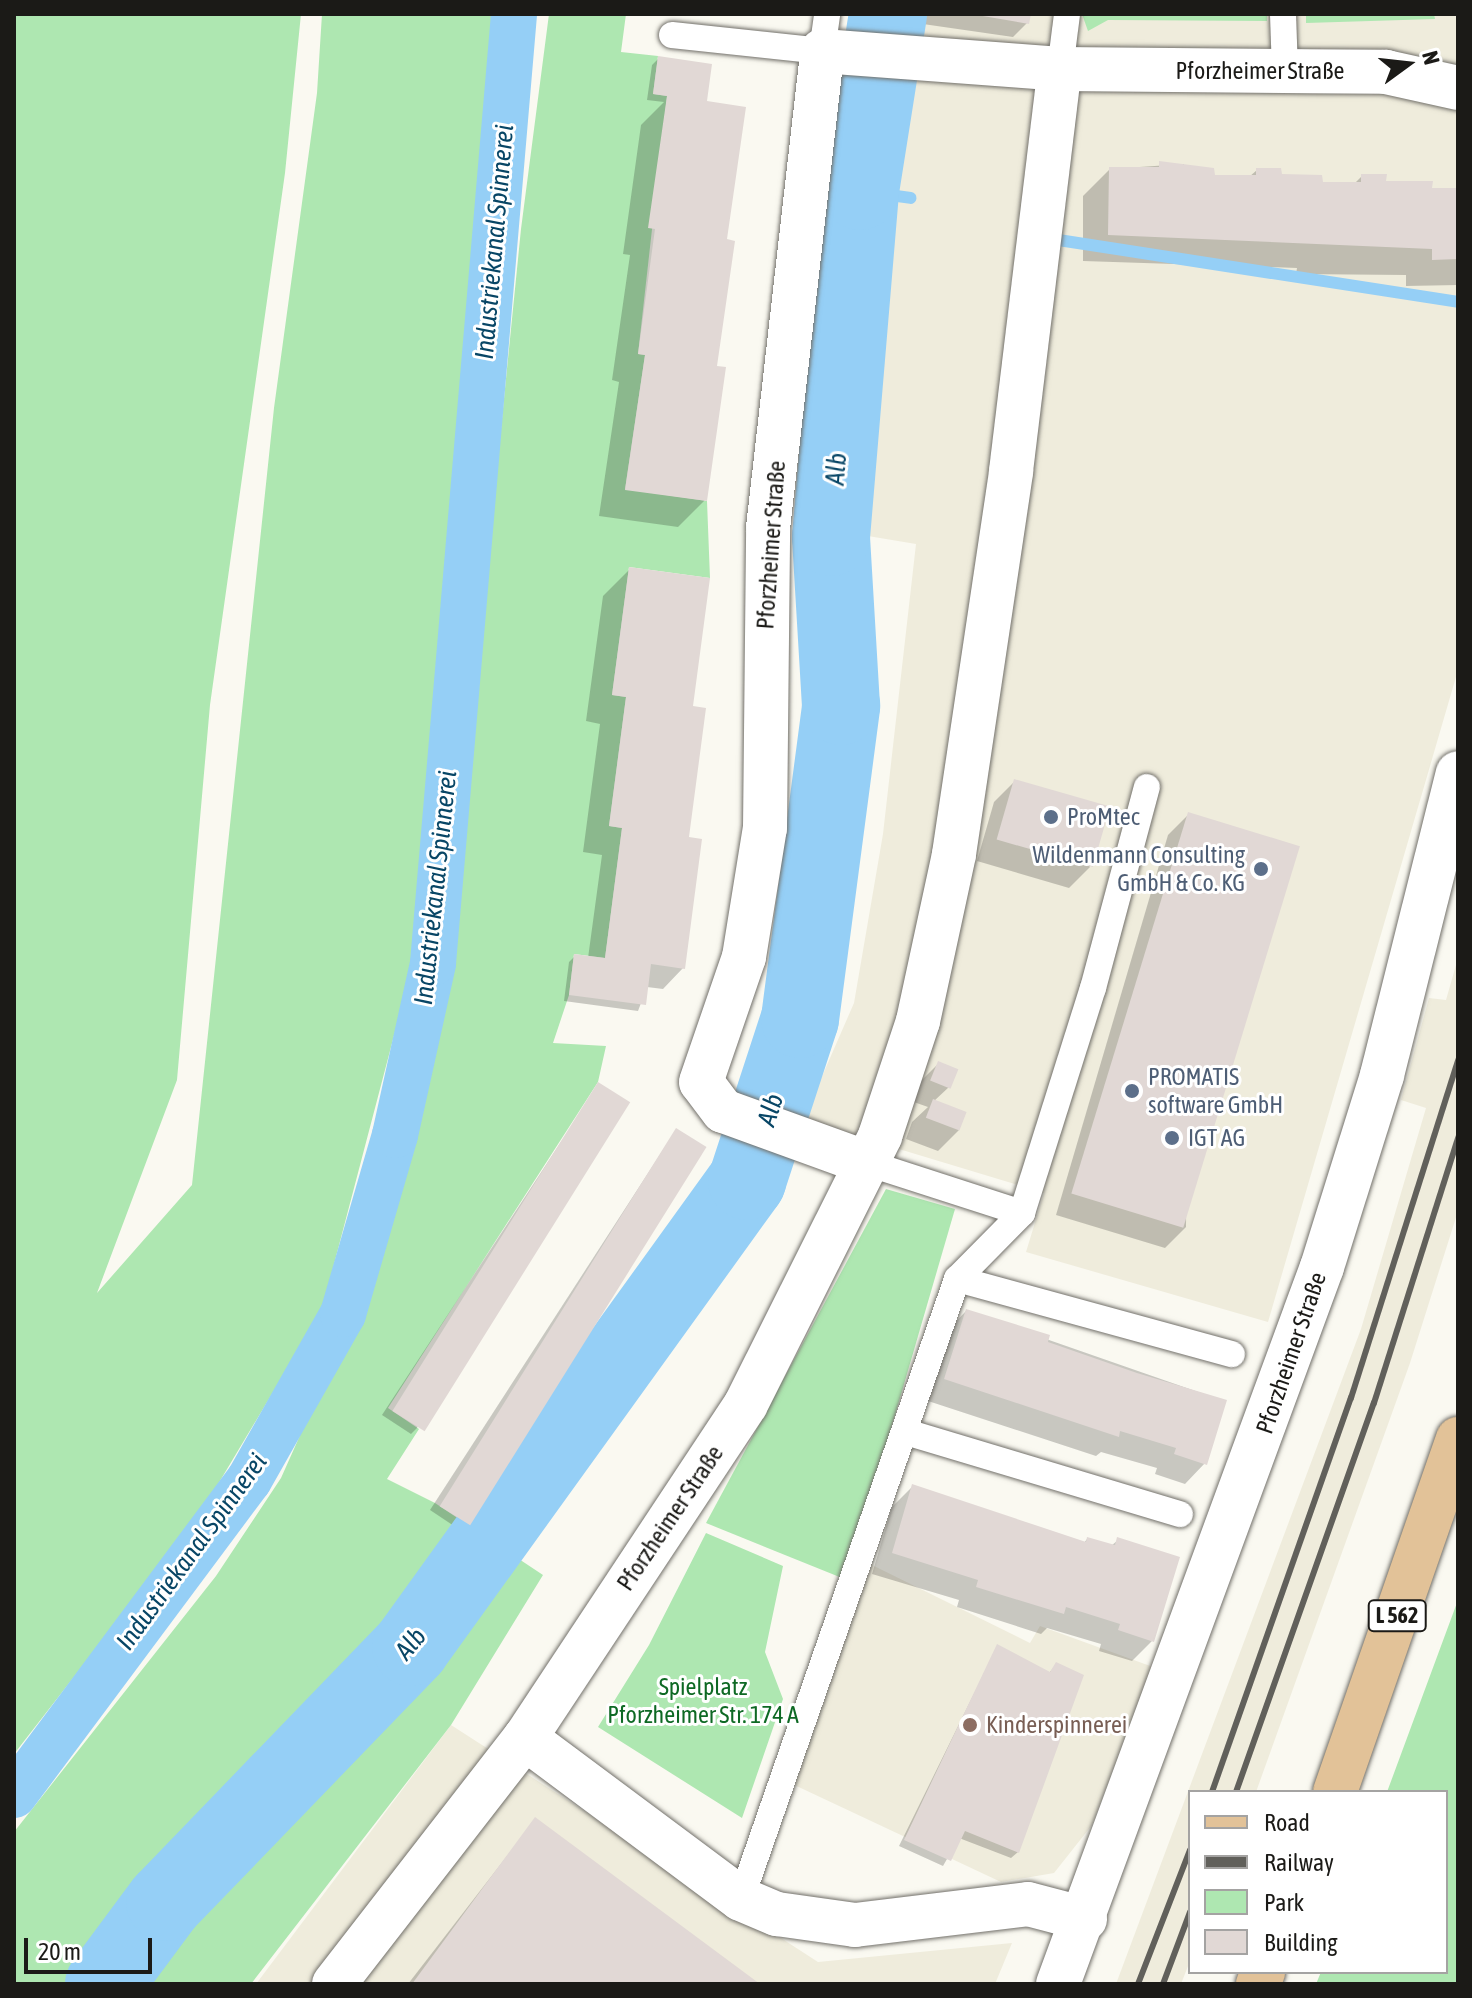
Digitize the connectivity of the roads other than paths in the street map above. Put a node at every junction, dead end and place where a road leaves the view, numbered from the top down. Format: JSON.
{"nodes":[{"id":1,"x":1067,"y":14,"type":"edge"},
{"id":2,"x":1283,"y":14,"type":"edge"},
{"id":3,"x":672,"y":35,"type":"dead end"},
{"id":4,"x":835,"y":40,"type":"edge"},
{"id":5,"x":1060,"y":69,"type":"junction"},
{"id":6,"x":1285,"y":71,"type":"junction"},
{"id":7,"x":1458,"y":88,"type":"edge"},
{"id":8,"x":1458,"y":773,"type":"edge"},
{"id":9,"x":1147,"y":787,"type":"dead end"},
{"id":10,"x":849,"y":1156,"type":"junction"},
{"id":11,"x":1022,"y":1213,"type":"junction"},
{"id":12,"x":957,"y":1279,"type":"junction"},
{"id":13,"x":1232,"y":1354,"type":"dead end"},
{"id":14,"x":906,"y":1432,"type":"junction"},
{"id":15,"x":1458,"y":1439,"type":"edge"},
{"id":16,"x":1180,"y":1514,"type":"dead end"},
{"id":17,"x":525,"y":1738,"type":"junction"},
{"id":18,"x":1336,"y":1790,"type":"edge"},
{"id":19,"x":741,"y":1899,"type":"junction"},
{"id":20,"x":1085,"y":1919,"type":"junction"},
{"id":21,"x":334,"y":1984,"type":"edge"},
{"id":22,"x":1058,"y":1984,"type":"edge"}],
"edges":[{"from":1,"to":5,"type":"lane"},
{"from":2,"to":6,"type":"lane"},
{"from":3,"to":4,"type":"lane"},
{"from":4,"to":5,"type":"street","name":"Pforzheimer Straße"},
{"from":4,"to":10,"type":"street","name":"Pforzheimer Straße"},
{"from":5,"to":6,"type":"street","name":"Pforzheimer Straße"},
{"from":5,"to":10,"type":"street","name":"Pforzheimer Straße"},
{"from":6,"to":7,"type":"street","name":"Pforzheimer Straße"},
{"from":8,"to":20,"type":"street","name":"Pforzheimer Straße"},
{"from":9,"to":11,"type":"lane"},
{"from":10,"to":11,"type":"lane","name":"Pforzheimer Straße"},
{"from":10,"to":17,"type":"street","name":"Pforzheimer Straße"},
{"from":11,"to":12,"type":"lane"},
{"from":12,"to":13,"type":"lane"},
{"from":12,"to":14,"type":"lane"},
{"from":14,"to":16,"type":"lane"},
{"from":14,"to":19,"type":"lane"},
{"from":15,"to":18,"type":"main road","number":"L 562"},
{"from":17,"to":19,"type":"street"},
{"from":17,"to":21,"type":"street","name":"Pforzheimer Straße"},
{"from":19,"to":20,"type":"street"},
{"from":20,"to":22,"type":"street","name":"Pforzheimer Straße"}]}
